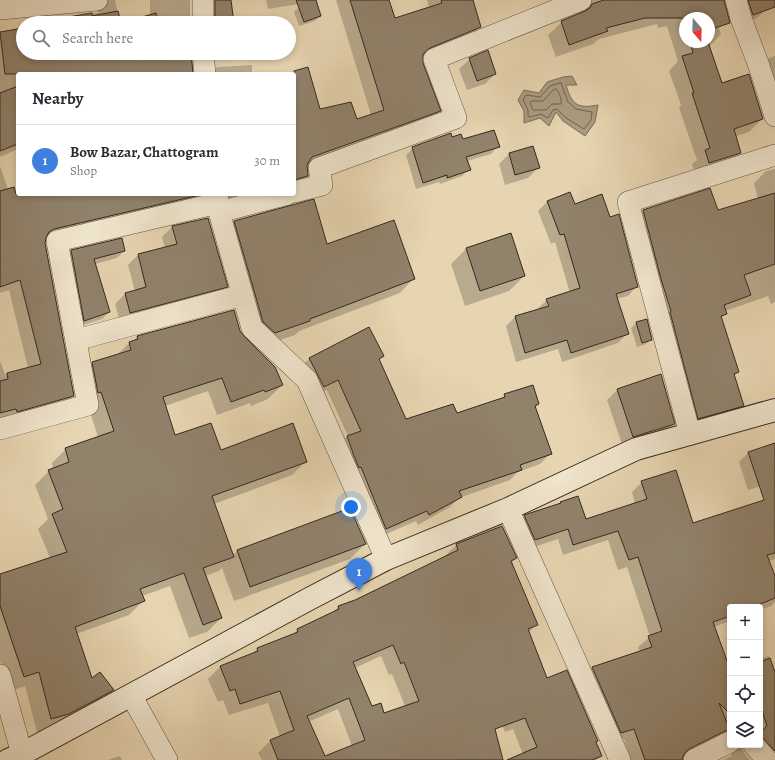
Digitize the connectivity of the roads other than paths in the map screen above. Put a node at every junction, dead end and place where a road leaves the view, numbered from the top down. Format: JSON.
{"nodes":[{"id":1,"x":98,"y":0,"type":"edge"},
{"id":2,"x":203,"y":0,"type":"edge"},
{"id":3,"x":581,"y":0,"type":"edge"},
{"id":4,"x":736,"y":0,"type":"edge"},
{"id":5,"x":13,"y":5,"type":"edge"},
{"id":6,"x":203,"y":16,"type":"edge"},
{"id":7,"x":204,"y":60,"type":"edge"},
{"id":8,"x":205,"y":72,"type":"edge"},
{"id":9,"x":775,"y":116,"type":"edge"},
{"id":10,"x":775,"y":155,"type":"edge"},
{"id":11,"x":296,"y":192,"type":"edge"},
{"id":12,"x":272,"y":196,"type":"edge"},
{"id":13,"x":218,"y":203,"type":"edge"},
{"id":14,"x":243,"y":296,"type":"junction"},
{"id":15,"x":76,"y":340,"type":"junction"},
{"id":16,"x":775,"y":410,"type":"edge"},
{"id":17,"x":0,"y":429,"type":"edge"},
{"id":18,"x":690,"y":434,"type":"junction"},
{"id":19,"x":508,"y":509,"type":"junction"},
{"id":20,"x":386,"y":559,"type":"junction"},
{"id":21,"x":0,"y":674,"type":"edge"},
{"id":22,"x":131,"y":695,"type":"junction"},
{"id":23,"x":727,"y":744,"type":"edge"},
{"id":24,"x":757,"y":748,"type":"edge"},
{"id":25,"x":15,"y":757,"type":"edge"},
{"id":26,"x":167,"y":760,"type":"edge"},
{"id":27,"x":620,"y":760,"type":"edge"},
{"id":28,"x":694,"y":760,"type":"edge"},
{"id":29,"x":767,"y":760,"type":"edge"}],
"edges":[{"from":1,"to":5,"type":"street"},
{"from":2,"to":6,"type":"street"},
{"from":3,"to":11,"type":"street"},
{"from":4,"to":9,"type":"street"},
{"from":7,"to":8,"type":"street"},
{"from":10,"to":18,"type":"street"},
{"from":12,"to":13,"type":"street"},
{"from":13,"to":14,"type":"street"},
{"from":13,"to":15,"type":"street"},
{"from":14,"to":15,"type":"street"},
{"from":14,"to":20,"type":"street"},
{"from":15,"to":17,"type":"street"},
{"from":16,"to":18,"type":"street"},
{"from":18,"to":19,"type":"street"},
{"from":19,"to":20,"type":"street"},
{"from":19,"to":27,"type":"street"},
{"from":20,"to":22,"type":"street"},
{"from":21,"to":25,"type":"street"},
{"from":22,"to":25,"type":"street"},
{"from":22,"to":26,"type":"street"},
{"from":23,"to":28,"type":"street"},
{"from":24,"to":29,"type":"street"}]}
